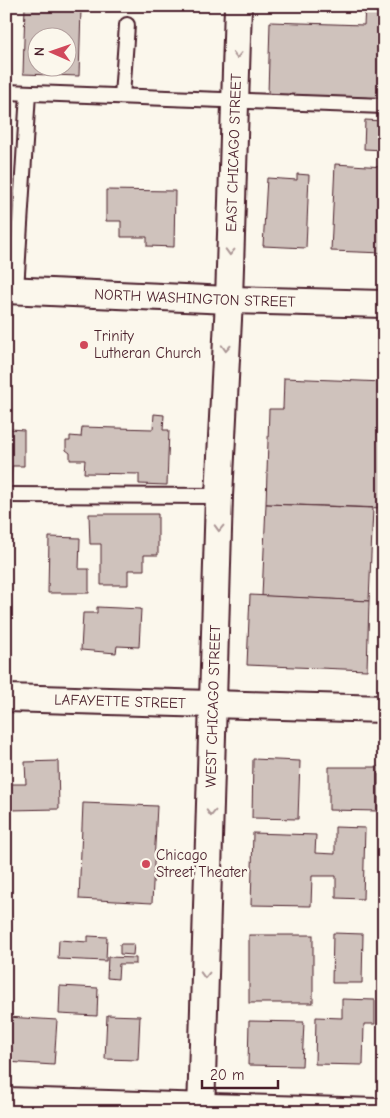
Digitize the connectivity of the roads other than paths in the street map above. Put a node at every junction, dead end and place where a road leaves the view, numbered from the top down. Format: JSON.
{"nodes":[{"id":1,"x":238,"y":6,"type":"edge"},
{"id":2,"x":127,"y":25,"type":"dead end"},
{"id":3,"x":6,"y":92,"type":"edge"},
{"id":4,"x":28,"y":93,"type":"junction"},
{"id":5,"x":122,"y":96,"type":"junction"},
{"id":6,"x":235,"y":100,"type":"junction"},
{"id":7,"x":384,"y":106,"type":"edge"},
{"id":8,"x":11,"y":290,"type":"edge"},
{"id":9,"x":229,"y":300,"type":"junction"},
{"id":10,"x":384,"y":304,"type":"edge"},
{"id":11,"x":6,"y":495,"type":"edge"},
{"id":12,"x":219,"y":496,"type":"junction"},
{"id":13,"x":6,"y":698,"type":"edge"},
{"id":14,"x":214,"y":705,"type":"junction"},
{"id":15,"x":384,"y":709,"type":"edge"},
{"id":16,"x":6,"y":1101,"type":"edge"},
{"id":17,"x":201,"y":1109,"type":"edge"},
{"id":18,"x":377,"y":1112,"type":"edge"}],
"edges":[{"from":1,"to":6,"type":"street","name":"EAST CHICAGO STREET","one_way":true},
{"from":2,"to":5,"type":"lane"},
{"from":3,"to":4,"type":"lane"},
{"from":4,"to":5,"type":"lane"},
{"from":4,"to":8,"type":"lane"},
{"from":5,"to":6,"type":"lane"},
{"from":6,"to":7,"type":"lane"},
{"from":6,"to":9,"type":"street","name":"EAST CHICAGO STREET","one_way":true},
{"from":8,"to":9,"type":"street","name":"NORTH WASHINGTON STREET"},
{"from":9,"to":10,"type":"street","name":"NORTH WASHINGTON STREET"},
{"from":9,"to":12,"type":"street","name":"WEST CHICAGO STREET","one_way":true},
{"from":11,"to":12,"type":"lane"},
{"from":12,"to":14,"type":"street","name":"WEST CHICAGO STREET","one_way":true},
{"from":13,"to":14,"type":"street","name":"LAFAYETTE STREET"},
{"from":14,"to":15,"type":"street","name":"LAFAYETTE STREET"},
{"from":14,"to":17,"type":"street","name":"WEST CHICAGO STREET","one_way":true},
{"from":16,"to":17,"type":"street"},
{"from":17,"to":18,"type":"street"}]}
